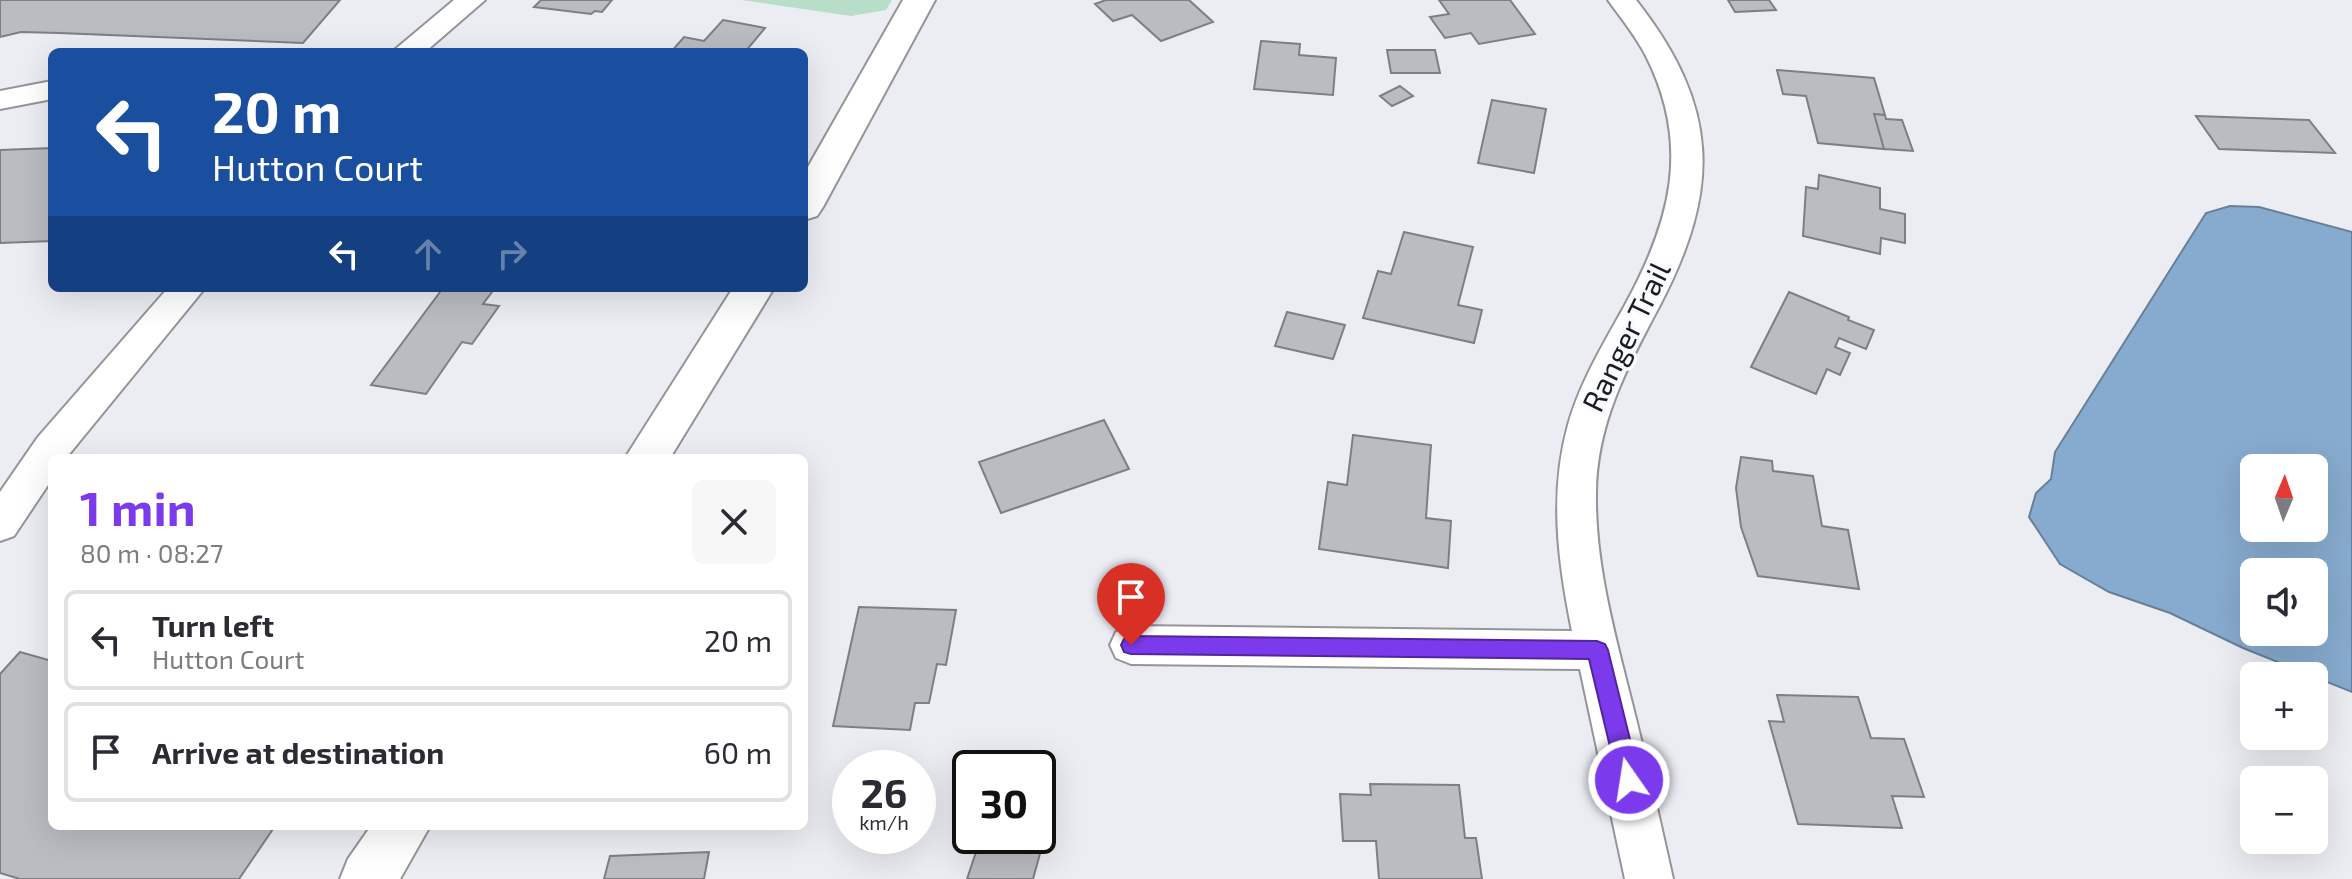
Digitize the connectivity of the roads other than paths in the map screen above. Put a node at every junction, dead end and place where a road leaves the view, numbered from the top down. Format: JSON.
{"nodes":[{"id":1,"x":471,"y":0,"type":"edge"},
{"id":2,"x":919,"y":0,"type":"edge"},
{"id":3,"x":1622,"y":0,"type":"edge"},
{"id":4,"x":412,"y":48,"type":"edge"},
{"id":5,"x":48,"y":91,"type":"edge"},
{"id":6,"x":0,"y":100,"type":"edge"},
{"id":7,"x":808,"y":200,"type":"edge"},
{"id":8,"x":184,"y":292,"type":"edge"},
{"id":9,"x":751,"y":292,"type":"edge"},
{"id":10,"x":650,"y":454,"type":"edge"},
{"id":11,"x":0,"y":524,"type":"edge"},
{"id":12,"x":1131,"y":645,"type":"dead end"},
{"id":13,"x":1597,"y":650,"type":"junction"},
{"id":14,"x":400,"y":830,"type":"edge"},
{"id":15,"x":368,"y":879,"type":"edge"},
{"id":16,"x":1649,"y":879,"type":"edge"}],
"edges":[{"from":1,"to":4,"type":"street"},
{"from":2,"to":7,"type":"street"},
{"from":3,"to":13,"type":"street","name":"Ranger Trail"},
{"from":5,"to":6,"type":"street"},
{"from":8,"to":11,"type":"street"},
{"from":9,"to":10,"type":"street"},
{"from":12,"to":13,"type":"street"},
{"from":13,"to":16,"type":"street","name":"Ranger Trail"},
{"from":14,"to":15,"type":"street"}]}
